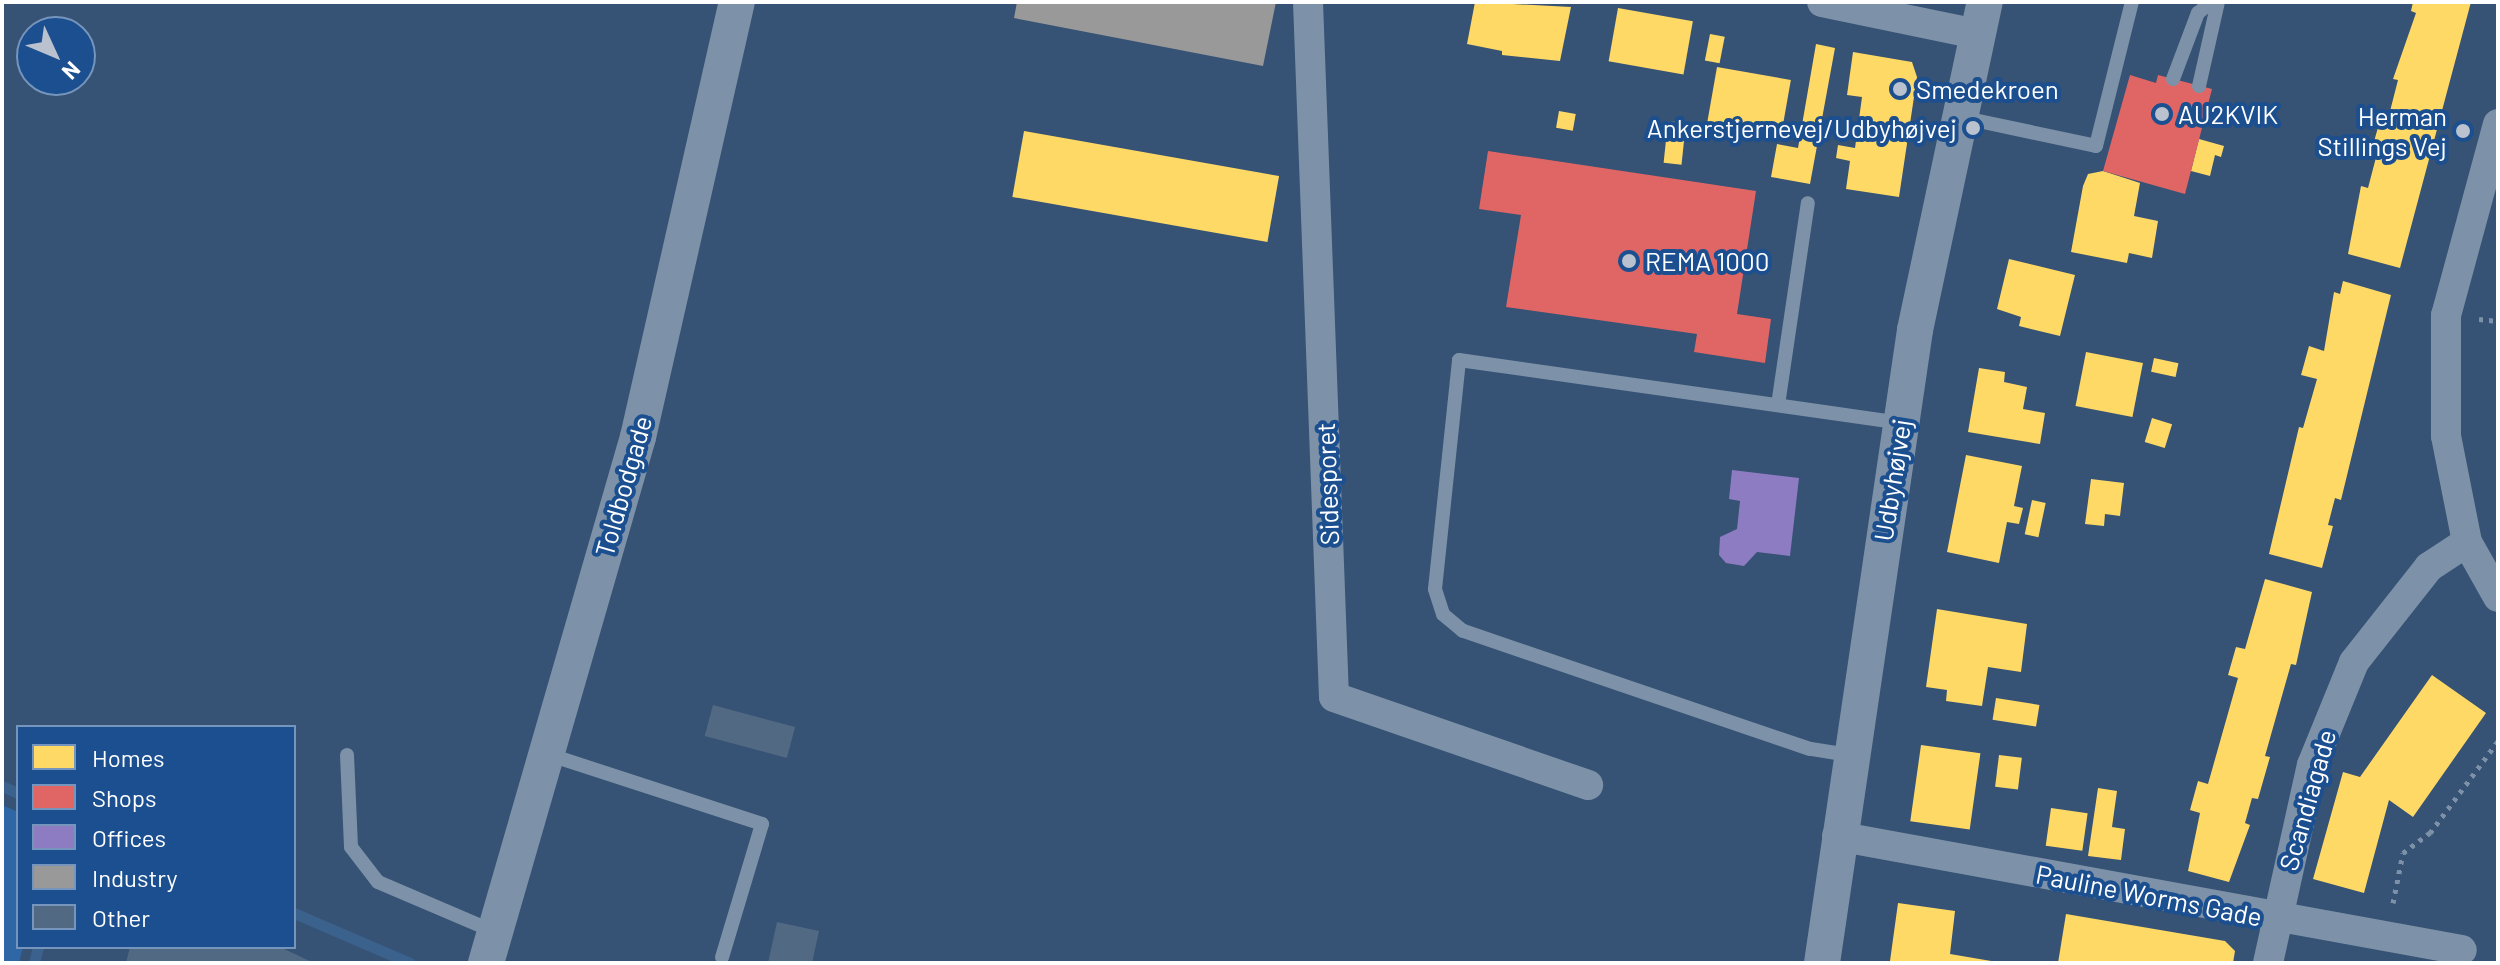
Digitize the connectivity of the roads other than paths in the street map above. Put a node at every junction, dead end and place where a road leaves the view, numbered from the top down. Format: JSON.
{"nodes":[{"id":1,"x":737,"y":2,"type":"edge"},
{"id":2,"x":1308,"y":2,"type":"edge"},
{"id":3,"x":1822,"y":2,"type":"edge"},
{"id":4,"x":2132,"y":2,"type":"edge"},
{"id":5,"x":2211,"y":2,"type":"edge"},
{"id":6,"x":2218,"y":2,"type":"edge"},
{"id":7,"x":1981,"y":18,"type":"edge"},
{"id":8,"x":2173,"y":79,"type":"dead end"},
{"id":9,"x":2199,"y":86,"type":"dead end"},
{"id":10,"x":1960,"y":117,"type":"junction"},
{"id":11,"x":2498,"y":124,"type":"edge"},
{"id":12,"x":1808,"y":203,"type":"dead end"},
{"id":13,"x":1778,"y":405,"type":"junction"},
{"id":14,"x":1901,"y":423,"type":"junction"},
{"id":15,"x":2467,"y":542,"type":"junction"},
{"id":16,"x":2498,"y":597,"type":"edge"},
{"id":17,"x":546,"y":754,"type":"junction"},
{"id":18,"x":347,"y":755,"type":"dead end"},
{"id":19,"x":1849,"y":755,"type":"junction"},
{"id":20,"x":1588,"y":785,"type":"dead end"},
{"id":21,"x":1837,"y":836,"type":"junction"},
{"id":22,"x":2275,"y":919,"type":"junction"},
{"id":23,"x":490,"y":948,"type":"edge"},
{"id":24,"x":2462,"y":950,"type":"dead end"},
{"id":25,"x":722,"y":957,"type":"dead end"},
{"id":26,"x":1822,"y":963,"type":"edge"},
{"id":27,"x":2268,"y":963,"type":"edge"}],
"edges":[{"from":1,"to":17,"type":"street","name":"Toldbodgade"},
{"from":2,"to":20,"type":"street","name":"Sidesporet"},
{"from":3,"to":7,"type":"street"},
{"from":4,"to":10,"type":"lane"},
{"from":5,"to":8,"type":"lane"},
{"from":6,"to":9,"type":"lane"},
{"from":7,"to":10,"type":"street","name":"Udbyhøjvej"},
{"from":10,"to":14,"type":"street","name":"Udbyhøjvej"},
{"from":11,"to":15,"type":"street"},
{"from":12,"to":13,"type":"lane"},
{"from":13,"to":14,"type":"lane"},
{"from":13,"to":19,"type":"lane"},
{"from":14,"to":19,"type":"street","name":"Udbyhøjvej"},
{"from":15,"to":16,"type":"street"},
{"from":15,"to":22,"type":"street","name":"Scandiagade"},
{"from":17,"to":23,"type":"street","name":"Toldbodgade"},
{"from":17,"to":25,"type":"lane"},
{"from":18,"to":23,"type":"lane"},
{"from":19,"to":21,"type":"street","name":"Udbyhøjvej"},
{"from":21,"to":22,"type":"street","name":"Pauline Worms Gade"},
{"from":21,"to":26,"type":"street","name":"Udbyhøjvej"},
{"from":22,"to":24,"type":"street","name":"Pauline Worms Gade"},
{"from":22,"to":27,"type":"street","name":"Scandiagade"}]}
